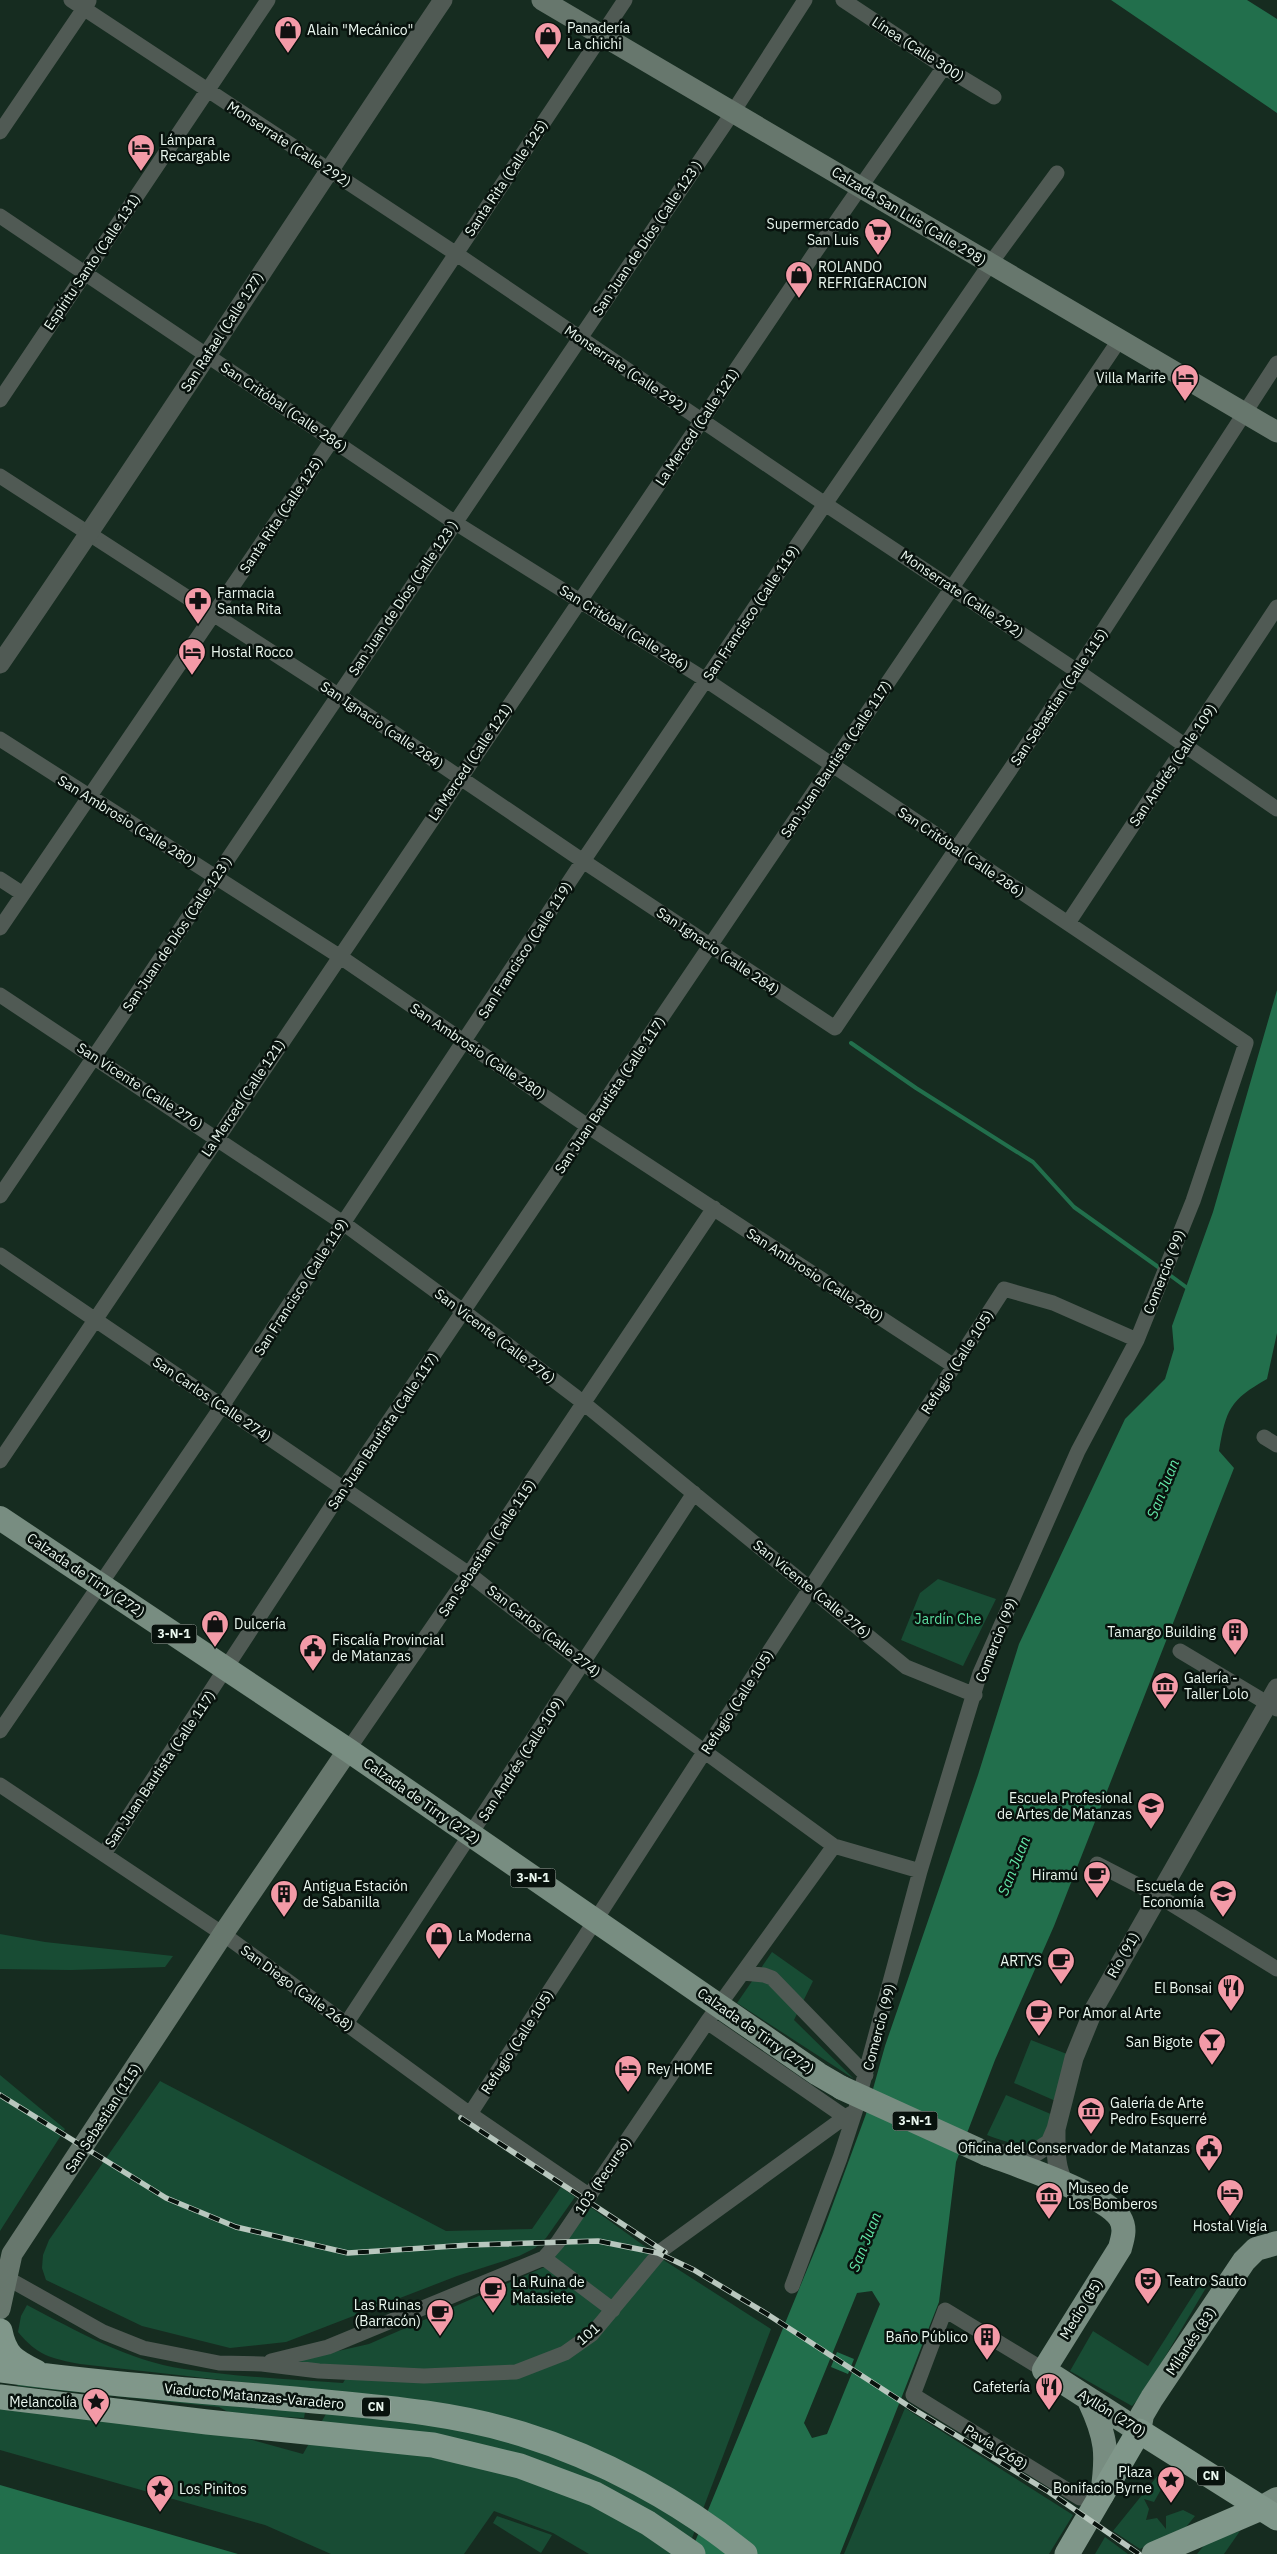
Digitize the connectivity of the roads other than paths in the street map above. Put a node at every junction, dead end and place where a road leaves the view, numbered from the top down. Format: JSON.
{"nodes":[{"id":1,"x":268,"y":0,"type":"edge"},
{"id":2,"x":443,"y":0,"type":"edge"},
{"id":3,"x":542,"y":0,"type":"edge"},
{"id":4,"x":625,"y":0,"type":"edge"},
{"id":5,"x":805,"y":0,"type":"edge"},
{"id":6,"x":843,"y":0,"type":"edge"},
{"id":7,"x":81,"y":3,"type":"edge"},
{"id":8,"x":602,"y":35,"type":"junction"},
{"id":9,"x":944,"y":67,"type":"junction"},
{"id":10,"x":206,"y":90,"type":"junction"},
{"id":11,"x":994,"y":97,"type":"dead end"},
{"id":12,"x":733,"y":112,"type":"junction"},
{"id":13,"x":0,"y":132,"type":"edge"},
{"id":14,"x":329,"y":170,"type":"junction"},
{"id":15,"x":1057,"y":173,"type":"dead end"},
{"id":16,"x":860,"y":187,"type":"junction"},
{"id":17,"x":0,"y":216,"type":"edge"},
{"id":18,"x":455,"y":253,"type":"junction"},
{"id":19,"x":990,"y":264,"type":"junction"},
{"id":20,"x":86,"y":272,"type":"junction"},
{"id":21,"x":580,"y":337,"type":"junction"},
{"id":22,"x":1120,"y":339,"type":"junction"},
{"id":23,"x":207,"y":355,"type":"junction"},
{"id":24,"x":1277,"y":362,"type":"edge"},
{"id":25,"x":0,"y":400,"type":"edge"},
{"id":26,"x":1246,"y":414,"type":"junction"},
{"id":27,"x":701,"y":420,"type":"junction"},
{"id":28,"x":1277,"y":432,"type":"edge"},
{"id":29,"x":332,"y":440,"type":"junction"},
{"id":30,"x":0,"y":476,"type":"edge"},
{"id":31,"x":825,"y":504,"type":"junction"},
{"id":32,"x":454,"y":522,"type":"junction"},
{"id":33,"x":89,"y":534,"type":"junction"},
{"id":34,"x":952,"y":587,"type":"junction"},
{"id":35,"x":580,"y":600,"type":"junction"},
{"id":36,"x":1277,"y":607,"type":"edge"},
{"id":37,"x":213,"y":615,"type":"junction"},
{"id":38,"x":0,"y":664,"type":"edge"},
{"id":39,"x":1077,"y":671,"type":"junction"},
{"id":40,"x":706,"y":680,"type":"junction"},
{"id":41,"x":338,"y":695,"type":"junction"},
{"id":42,"x":0,"y":739,"type":"edge"},
{"id":43,"x":1186,"y":746,"type":"junction"},
{"id":44,"x":832,"y":765,"type":"junction"},
{"id":45,"x":459,"y":778,"type":"junction"},
{"id":46,"x":89,"y":797,"type":"junction"},
{"id":47,"x":1277,"y":809,"type":"edge"},
{"id":48,"x":956,"y":849,"type":"junction"},
{"id":49,"x":583,"y":861,"type":"junction"},
{"id":50,"x":216,"y":877,"type":"junction"},
{"id":51,"x":0,"y":879,"type":"edge"},
{"id":52,"x":23,"y":894,"type":"junction"},
{"id":53,"x":1068,"y":923,"type":"junction"},
{"id":54,"x":0,"y":928,"type":"edge"},
{"id":55,"x":711,"y":945,"type":"junction"},
{"id":56,"x":339,"y":956,"type":"junction"},
{"id":57,"x":0,"y":994,"type":"edge"},
{"id":58,"x":835,"y":1028,"type":"joint"},
{"id":59,"x":465,"y":1040,"type":"junction"},
{"id":60,"x":1246,"y":1043,"type":"joint"},
{"id":61,"x":95,"y":1056,"type":"junction"},
{"id":62,"x":589,"y":1127,"type":"junction"},
{"id":63,"x":217,"y":1137,"type":"junction"},
{"id":64,"x":0,"y":1196,"type":"edge"},
{"id":65,"x":714,"y":1208,"type":"junction"},
{"id":66,"x":343,"y":1223,"type":"junction"},
{"id":67,"x":0,"y":1255,"type":"edge"},
{"id":68,"x":463,"y":1311,"type":"junction"},
{"id":69,"x":94,"y":1319,"type":"junction"},
{"id":70,"x":1137,"y":1340,"type":"junction"},
{"id":71,"x":954,"y":1366,"type":"junction"},
{"id":72,"x":584,"y":1404,"type":"junction"},
{"id":73,"x":222,"y":1406,"type":"junction"},
{"id":74,"x":1264,"y":1437,"type":"dead end"},
{"id":75,"x":1277,"y":1445,"type":"edge"},
{"id":76,"x":0,"y":1461,"type":"edge"},
{"id":77,"x":343,"y":1489,"type":"junction"},
{"id":78,"x":694,"y":1493,"type":"junction"},
{"id":79,"x":0,"y":1518,"type":"edge"},
{"id":80,"x":470,"y":1574,"type":"junction"},
{"id":81,"x":99,"y":1584,"type":"junction"},
{"id":82,"x":811,"y":1588,"type":"junction"},
{"id":83,"x":1180,"y":1651,"type":"dead end"},
{"id":84,"x":583,"y":1663,"type":"junction"},
{"id":85,"x":227,"y":1669,"type":"junction"},
{"id":86,"x":975,"y":1695,"type":"junction"},
{"id":87,"x":1274,"y":1700,"type":"edge"},
{"id":88,"x":0,"y":1732,"type":"edge"},
{"id":89,"x":348,"y":1750,"type":"junction"},
{"id":90,"x":705,"y":1752,"type":"junction"},
{"id":91,"x":0,"y":1785,"type":"edge"},
{"id":92,"x":471,"y":1835,"type":"junction"},
{"id":93,"x":834,"y":1846,"type":"junction"},
{"id":94,"x":104,"y":1854,"type":"junction"},
{"id":95,"x":1098,"y":1864,"type":"dead end"},
{"id":96,"x":920,"y":1871,"type":"junction"},
{"id":97,"x":1157,"y":1895,"type":"junction"},
{"id":98,"x":595,"y":1921,"type":"junction"},
{"id":99,"x":223,"y":1934,"type":"junction"},
{"id":100,"x":1277,"y":1969,"type":"edge"},
{"id":101,"x":743,"y":1973,"type":"junction"},
{"id":102,"x":713,"y":2014,"type":"junction"},
{"id":103,"x":346,"y":2024,"type":"junction"},
{"id":104,"x":866,"y":2075,"type":"junction"},
{"id":105,"x":470,"y":2114,"type":"junction"},
{"id":106,"x":850,"y":2114,"type":"junction"},
{"id":107,"x":1056,"y":2129,"type":"junction"},
{"id":108,"x":987,"y":2154,"type":"junction"},
{"id":109,"x":1065,"y":2185,"type":"junction"},
{"id":110,"x":590,"y":2196,"type":"junction"},
{"id":111,"x":1277,"y":2243,"type":"edge"},
{"id":112,"x":544,"y":2258,"type":"junction"},
{"id":113,"x":3,"y":2276,"type":"edge"},
{"id":114,"x":792,"y":2286,"type":"dead end"},
{"id":115,"x":0,"y":2309,"type":"edge"},
{"id":116,"x":613,"y":2310,"type":"junction"},
{"id":117,"x":0,"y":2331,"type":"edge"},
{"id":118,"x":262,"y":2364,"type":"junction"},
{"id":119,"x":0,"y":2370,"type":"edge"},
{"id":120,"x":1044,"y":2370,"type":"junction"},
{"id":121,"x":42,"y":2376,"type":"junction"},
{"id":122,"x":913,"y":2395,"type":"joint"},
{"id":123,"x":0,"y":2397,"type":"edge"},
{"id":124,"x":1089,"y":2400,"type":"junction"},
{"id":125,"x":1139,"y":2431,"type":"junction"},
{"id":126,"x":1091,"y":2497,"type":"junction"},
{"id":127,"x":1272,"y":2509,"type":"edge"},
{"id":128,"x":1190,"y":2544,"type":"edge"},
{"id":129,"x":686,"y":2549,"type":"edge"},
{"id":130,"x":745,"y":2554,"type":"edge"},
{"id":131,"x":1067,"y":2554,"type":"edge"},
{"id":132,"x":1154,"y":2554,"type":"edge"}],
"edges":[{"from":1,"to":10,"type":"street","name":"Espíritu Santo (Calle 131)"},
{"from":2,"to":14,"type":"street","name":"San Rafael (Calle 127)"},
{"from":3,"to":8,"type":"main road","name":"Calzada San Luis (Calle 298)"},
{"from":4,"to":8,"type":"street","name":"Santa Rita (Calle 125)"},
{"from":5,"to":12,"type":"street","name":"San Juan de Díos (Calle 123 )"},
{"from":6,"to":9,"type":"street","name":"Línea (Calle 300)"},
{"from":7,"to":10,"type":"street","name":"Monserrate (Calle 292)"},
{"from":7,"to":13,"type":"street"},
{"from":8,"to":12,"type":"main road","name":"Calzada San Luis (Calle 298)"},
{"from":8,"to":18,"type":"street","name":"Santa Rita (Calle 125)"},
{"from":9,"to":11,"type":"street","name":"Línea (Calle 300)"},
{"from":9,"to":16,"type":"street","name":"La Merced (Calle 121)"},
{"from":10,"to":14,"type":"street","name":"Monserrate (Calle 292)"},
{"from":10,"to":20,"type":"street","name":"Espíritu Santo (Calle 131)"},
{"from":12,"to":16,"type":"main road","name":"Calzada San Luis (Calle 298)"},
{"from":12,"to":21,"type":"street","name":"San Juan de Díos (Calle 123 )"},
{"from":14,"to":18,"type":"street","name":"Monserrate (Calle 292)"},
{"from":14,"to":23,"type":"street","name":"San Rafael (Calle 127)"},
{"from":15,"to":19,"type":"street","name":"San Francisco (Calle 119)"},
{"from":16,"to":19,"type":"main road","name":"Calzada San Luis (Calle 298)"},
{"from":16,"to":27,"type":"street","name":"La Merced (Calle 121)"},
{"from":17,"to":20,"type":"street","name":"San Critóbal (Calle 286)"},
{"from":18,"to":21,"type":"street","name":"Monserrate (Calle 292)"},
{"from":18,"to":29,"type":"street","name":"Santa Rita (Calle 125)"},
{"from":19,"to":22,"type":"main road","name":"Calzada San Luis (Calle 298)"},
{"from":19,"to":31,"type":"street","name":"San Francisco (Calle 119)"},
{"from":20,"to":23,"type":"street","name":"San Critóbal (Calle 286)"},
{"from":20,"to":25,"type":"street","name":"Espíritu Santo (Calle 131)"},
{"from":21,"to":27,"type":"street","name":"Monserrate (Calle 292)"},
{"from":21,"to":32,"type":"street","name":"San Juan de Díos (Calle 123 )"},
{"from":22,"to":26,"type":"main road","name":"Calzada San Luis (Calle 298)"},
{"from":22,"to":34,"type":"street","name":"San Juan Bautista (Calle 117)"},
{"from":23,"to":29,"type":"street","name":"San Critóbal (Calle 286)"},
{"from":23,"to":33,"type":"street","name":"San Rafael (Calle 127)"},
{"from":24,"to":26,"type":"street","name":"San Sebastian (Calle 115)"},
{"from":26,"to":28,"type":"main road","name":"Calzada San Luis (Calle 298)"},
{"from":26,"to":39,"type":"street","name":"San Sebastian (Calle 115)"},
{"from":27,"to":31,"type":"street","name":"Monserrate (Calle 292)"},
{"from":27,"to":35,"type":"street","name":"La Merced (Calle 121)"},
{"from":29,"to":32,"type":"street","name":"San Critóbal (Calle 286)"},
{"from":29,"to":37,"type":"street","name":"Santa Rita (Calle 125)"},
{"from":30,"to":33,"type":"street","name":"San Ignacio (calle 284)"},
{"from":31,"to":34,"type":"street","name":"Monserrate (Calle 292)"},
{"from":31,"to":40,"type":"street","name":"San Francisco (Calle 119)"},
{"from":32,"to":35,"type":"street","name":"San Critóbal (Calle 286)"},
{"from":32,"to":41,"type":"street","name":"San Juan de Díos (Calle 123 )"},
{"from":33,"to":37,"type":"street","name":"San Ignacio (calle 284)"},
{"from":33,"to":38,"type":"street","name":"San Rafael (Calle 127)"},
{"from":34,"to":39,"type":"street","name":"Monserrate (Calle 292)"},
{"from":34,"to":44,"type":"street","name":"San Juan Bautista (Calle 117)"},
{"from":35,"to":40,"type":"street","name":"San Critóbal (Calle 286)"},
{"from":35,"to":45,"type":"street","name":"La Merced (Calle 121)"},
{"from":36,"to":43,"type":"street","name":"San Andrés (Calle 109)"},
{"from":37,"to":41,"type":"street","name":"San Ignacio (calle 284)"},
{"from":37,"to":46,"type":"street","name":"Santa Rita (Calle 125)"},
{"from":39,"to":43,"type":"street","name":"Monserrate (Calle 292)"},
{"from":39,"to":48,"type":"street","name":"San Sebastian (Calle 115)"},
{"from":40,"to":44,"type":"street","name":"San Critóbal (Calle 286)"},
{"from":40,"to":49,"type":"street","name":"San Francisco (Calle 119)"},
{"from":41,"to":45,"type":"street","name":"San Ignacio (calle 284)"},
{"from":41,"to":50,"type":"street","name":"San Juan de Díos (Calle 123 )"},
{"from":42,"to":46,"type":"street","name":"San Ambrosio (Calle 280)"},
{"from":43,"to":47,"type":"street","name":"Monserrate (Calle 292)"},
{"from":43,"to":53,"type":"street","name":"San Andrés (Calle 109)"},
{"from":44,"to":48,"type":"street","name":"San Critóbal (Calle 286)"},
{"from":44,"to":55,"type":"street","name":"San Juan Bautista (Calle 117)"},
{"from":45,"to":49,"type":"street","name":"San Ignacio (calle 284)"},
{"from":45,"to":56,"type":"street","name":"La Merced (Calle 121)"},
{"from":46,"to":50,"type":"street","name":"San Ambrosio (Calle 280)"},
{"from":46,"to":52,"type":"street","name":"Santa Rita (Calle 125)"},
{"from":48,"to":53,"type":"street","name":"San Critóbal (Calle 286)"},
{"from":48,"to":58,"type":"street","name":"San Sebastian (Calle 115)"},
{"from":49,"to":55,"type":"street","name":"San Ignacio (calle 284)"},
{"from":49,"to":59,"type":"street","name":"San Francisco (Calle 119)"},
{"from":50,"to":56,"type":"street","name":"San Ambrosio (Calle 280)"},
{"from":50,"to":61,"type":"street","name":"San Juan de Díos (Calle 123 )"},
{"from":51,"to":52,"type":"street"},
{"from":52,"to":54,"type":"street","name":"Santa Rita (Calle 125)"},
{"from":53,"to":60,"type":"street","name":"San Critóbal (Calle 286)"},
{"from":55,"to":58,"type":"street","name":"San Ignacio (calle 284)"},
{"from":55,"to":62,"type":"street","name":"San Juan Bautista (Calle 117)"},
{"from":56,"to":59,"type":"street","name":"San Ambrosio (Calle 280)"},
{"from":56,"to":63,"type":"street","name":"La Merced (Calle 121)"},
{"from":57,"to":61,"type":"street","name":"San Vicente (Calle 276)"},
{"from":59,"to":62,"type":"street","name":"San Ambrosio (Calle 280)"},
{"from":59,"to":66,"type":"street","name":"San Francisco (Calle 119)"},
{"from":60,"to":70,"type":"street","name":"Comercio (99)"},
{"from":61,"to":63,"type":"street","name":"San Vicente (Calle 276)"},
{"from":61,"to":64,"type":"street","name":"San Juan de Díos (Calle 123 )"},
{"from":62,"to":65,"type":"street","name":"San Ambrosio (Calle 280)"},
{"from":62,"to":68,"type":"street","name":"San Juan Bautista (Calle 117)"},
{"from":63,"to":66,"type":"street","name":"San Vicente (Calle 276)"},
{"from":63,"to":69,"type":"street","name":"La Merced (Calle 121)"},
{"from":65,"to":71,"type":"street","name":"San Ambrosio (Calle 280)"},
{"from":65,"to":72,"type":"street","name":"San Sebastian (Calle 115)"},
{"from":66,"to":68,"type":"street","name":"San Vicente (Calle 276)"},
{"from":66,"to":73,"type":"street","name":"San Francisco (Calle 119)"},
{"from":67,"to":69,"type":"street","name":"San Carlos (Calle 274)"},
{"from":68,"to":72,"type":"street","name":"San Vicente (Calle 276)"},
{"from":68,"to":77,"type":"street","name":"San Juan Bautista (Calle 117)"},
{"from":69,"to":73,"type":"street","name":"San Carlos (Calle 274)"},
{"from":69,"to":76,"type":"street","name":"La Merced (Calle 121)"},
{"from":70,"to":71,"type":"street","name":"Refugio (Calle 105)"},
{"from":70,"to":86,"type":"street","name":"Comercio (99)"},
{"from":71,"to":82,"type":"street","name":"Refugio (Calle 105)"},
{"from":72,"to":78,"type":"street","name":"San Vicente (Calle 276)"},
{"from":72,"to":80,"type":"street","name":"San Sebastian (Calle 115)"},
{"from":73,"to":77,"type":"street","name":"San Carlos (Calle 274)"},
{"from":73,"to":81,"type":"street","name":"San Francisco (Calle 119)"},
{"from":74,"to":75,"type":"street"},
{"from":77,"to":80,"type":"street","name":"San Carlos (Calle 274)"},
{"from":77,"to":85,"type":"street","name":"San Juan Bautista (Calle 117)"},
{"from":78,"to":82,"type":"street","name":"San Vicente (Calle 276)"},
{"from":78,"to":84,"type":"street","name":"San Andrés (Calle 109)"},
{"from":79,"to":81,"type":"main road","name":"Calzada de Tirry (272)","number":"3-N-1"},
{"from":80,"to":84,"type":"street","name":"San Carlos (Calle 274)"},
{"from":80,"to":89,"type":"street","name":"San Sebastian (Calle 115)"},
{"from":81,"to":85,"type":"main road","name":"Calzada de Tirry (272)","number":"3-N-1"},
{"from":81,"to":88,"type":"street","name":"San Francisco (Calle 119)"},
{"from":82,"to":86,"type":"street","name":"San Vicente (Calle 276)"},
{"from":82,"to":90,"type":"street","name":"Refugio (Calle 105)"},
{"from":83,"to":87,"type":"street"},
{"from":84,"to":90,"type":"street","name":"San Carlos (Calle 274)"},
{"from":84,"to":92,"type":"street","name":"San Andrés (Calle 109)"},
{"from":85,"to":89,"type":"main road","name":"Calzada de Tirry (272)","number":"3-N-1"},
{"from":85,"to":94,"type":"street","name":"San Juan Bautista (Calle 117)"},
{"from":86,"to":96,"type":"street","name":"Comercio (99)"},
{"from":87,"to":97,"type":"street","name":"Río (91)"},
{"from":89,"to":92,"type":"main road","name":"Calzada de Tirry (272)","number":"3-N-1"},
{"from":89,"to":99,"type":"main road","name":"San Sebastian (Calle 115)"},
{"from":90,"to":93,"type":"street","name":"San Carlos (Calle 274)"},
{"from":90,"to":98,"type":"street","name":"Refugio (Calle 105)"},
{"from":91,"to":94,"type":"street","name":"San Diego (Calle 268)"},
{"from":92,"to":98,"type":"main road","name":"Calzada de Tirry (272)","number":"3-N-1"},
{"from":92,"to":103,"type":"street","name":"San Andrés (Calle 109)"},
{"from":93,"to":96,"type":"street","name":"San Carlos (Calle 274)"},
{"from":93,"to":101,"type":"street","name":"103 (Recurso)"},
{"from":94,"to":99,"type":"street","name":"San Diego (Calle 268)"},
{"from":95,"to":97,"type":"street"},
{"from":96,"to":104,"type":"street","name":"Comercio (99)"},
{"from":97,"to":100,"type":"street"},
{"from":97,"to":107,"type":"street","name":"Río (91)"},
{"from":98,"to":102,"type":"main road","name":"Calzada de Tirry (272)","number":"3-N-1"},
{"from":98,"to":105,"type":"street","name":"Refugio (Calle 105)"},
{"from":99,"to":103,"type":"street","name":"San Diego (Calle 268)"},
{"from":99,"to":113,"type":"main road","name":"San Sebastian (115)"},
{"from":101,"to":102,"type":"street","name":"103 (Recurso)"},
{"from":101,"to":104,"type":"street"},
{"from":102,"to":106,"type":"street"},
{"from":102,"to":108,"type":"main road","name":"Calzada de Tirry (272)","number":"3-N-1","bridge":true},
{"from":102,"to":110,"type":"street","name":"103 (Recurso)"},
{"from":103,"to":105,"type":"street","name":"San Diego (Calle 268)"},
{"from":104,"to":106,"type":"street","name":"Comercio (99)"},
{"from":105,"to":110,"type":"street","name":"San Diego (Calle 268)"},
{"from":106,"to":114,"type":"street","name":"Comercio (99)"},
{"from":106,"to":116,"type":"street","name":"101"},
{"from":107,"to":108,"type":"street"},
{"from":107,"to":109,"type":"street"},
{"from":108,"to":109,"type":"main road","number":"3-N-1"},
{"from":109,"to":120,"type":"main road","name":"Medio (85)","number":"3-N-1"},
{"from":110,"to":112,"type":"street","name":"103 (Recurso)"},
{"from":111,"to":125,"type":"main road","name":"Milanés (83)"},
{"from":112,"to":116,"type":"street"},
{"from":112,"to":118,"type":"street"},
{"from":113,"to":115,"type":"main road","name":"San Sebastian (115)"},
{"from":113,"to":118,"type":"street"},
{"from":116,"to":118,"type":"street","name":"101"},
{"from":117,"to":121,"type":"highway"},
{"from":119,"to":121,"type":"highway","name":"Viaducto Matanzas-Varadero","number":"CN"},
{"from":120,"to":122,"type":"street","name":"Ayllón (270)"},
{"from":120,"to":124,"type":"main road","name":"Ayllón (270)"},
{"from":121,"to":130,"type":"highway","name":"Viaducto Matanzas-Varadero","number":"CN"},
{"from":122,"to":126,"type":"street","name":"Pavía (268)"},
{"from":123,"to":129,"type":"highway","name":"Viaducto Matanzas-Varadero"},
{"from":124,"to":125,"type":"main road","name":"Ayllón (270)"},
{"from":124,"to":126,"type":"main road"},
{"from":125,"to":126,"type":"highway"},
{"from":125,"to":127,"type":"highway","name":"Ayllón (270)","number":"CN"},
{"from":126,"to":131,"type":"highway"},
{"from":127,"to":128,"type":"highway","number":"CN"},
{"from":128,"to":132,"type":"highway","number":"CN"}]}
